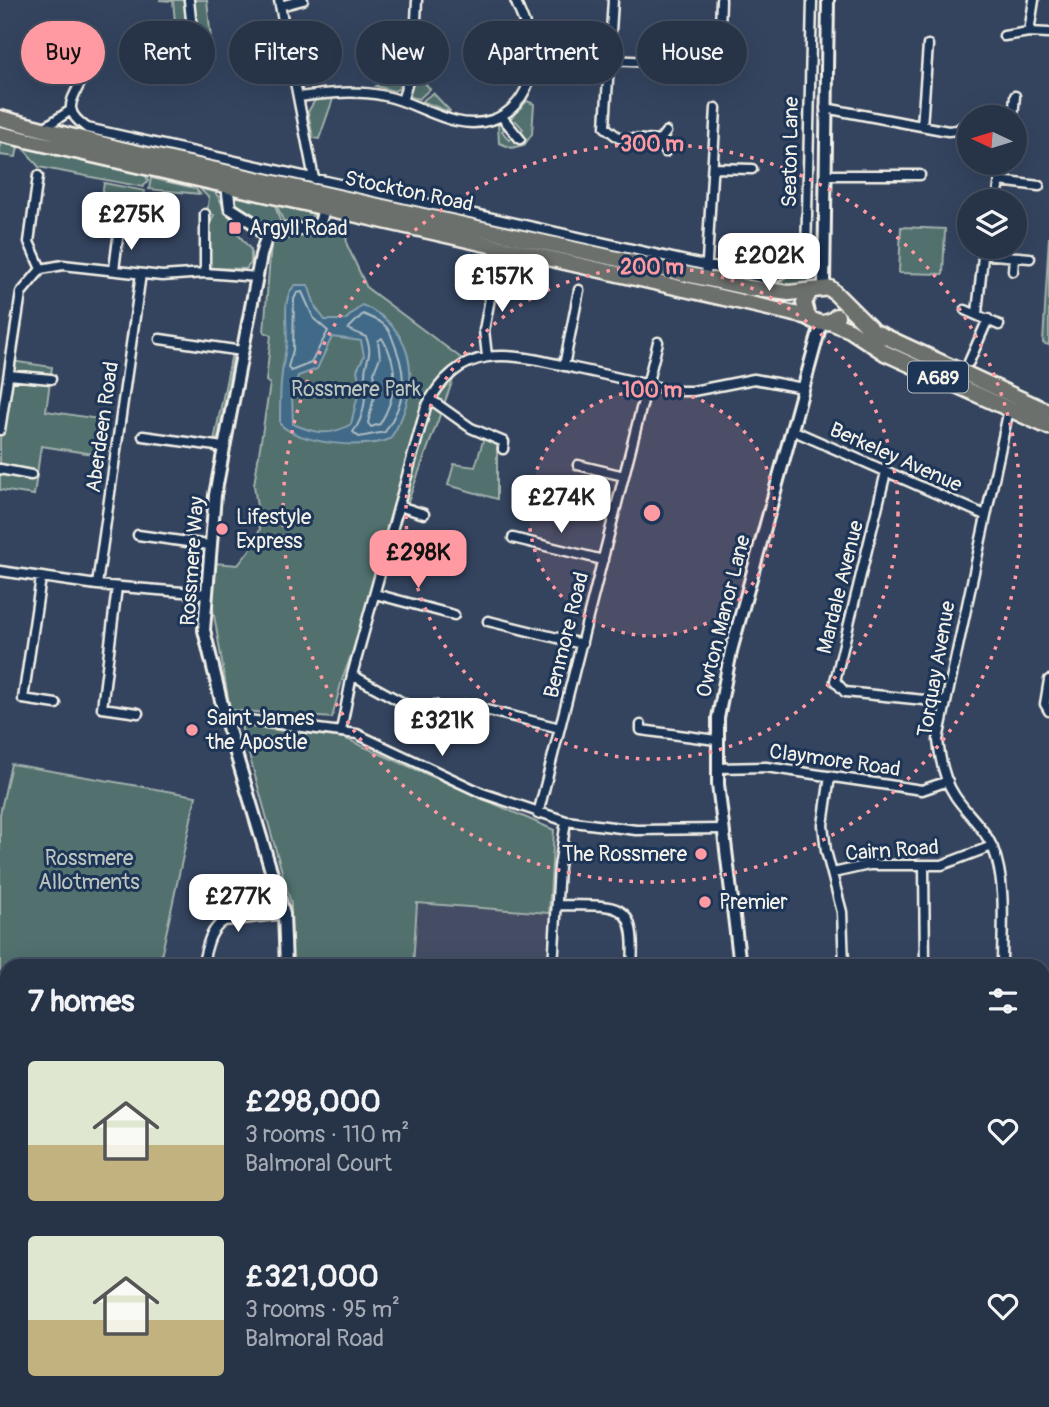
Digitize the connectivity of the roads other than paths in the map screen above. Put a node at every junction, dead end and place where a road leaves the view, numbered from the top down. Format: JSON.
{"nodes":[{"id":1,"x":189,"y":0,"type":"edge"},
{"id":2,"x":303,"y":0,"type":"edge"},
{"id":3,"x":417,"y":0,"type":"edge"},
{"id":4,"x":515,"y":0,"type":"edge"},
{"id":5,"x":613,"y":0,"type":"edge"},
{"id":6,"x":721,"y":0,"type":"edge"},
{"id":7,"x":813,"y":0,"type":"edge"},
{"id":8,"x":828,"y":0,"type":"edge"},
{"id":9,"x":1034,"y":0,"type":"edge"},
{"id":10,"x":279,"y":3,"type":"edge"},
{"id":11,"x":191,"y":21,"type":"edge"},
{"id":12,"x":523,"y":21,"type":"edge"},
{"id":13,"x":612,"y":21,"type":"edge"},
{"id":14,"x":720,"y":21,"type":"edge"},
{"id":15,"x":1029,"y":32,"type":"junction"},
{"id":16,"x":1049,"y":33,"type":"edge"},
{"id":17,"x":1004,"y":36,"type":"dead end"},
{"id":18,"x":928,"y":45,"type":"dead end"},
{"id":19,"x":926,"y":72,"type":"junction"},
{"id":20,"x":936,"y":72,"type":"dead end"},
{"id":21,"x":78,"y":84,"type":"edge"},
{"id":22,"x":527,"y":84,"type":"edge"},
{"id":23,"x":608,"y":84,"type":"edge"},
{"id":24,"x":1015,"y":96,"type":"dead end"},
{"id":25,"x":299,"y":97,"type":"junction"},
{"id":26,"x":402,"y":101,"type":"junction"},
{"id":27,"x":1014,"y":105,"type":"edge"},
{"id":28,"x":716,"y":108,"type":"dead end"},
{"id":29,"x":825,"y":108,"type":"junction"},
{"id":30,"x":71,"y":110,"type":"junction"},
{"id":31,"x":502,"y":117,"type":"junction"},
{"id":32,"x":0,"y":118,"type":"edge"},
{"id":33,"x":922,"y":126,"type":"junction"},
{"id":34,"x":40,"y":130,"type":"junction"},
{"id":35,"x":957,"y":130,"type":"edge"},
{"id":36,"x":666,"y":132,"type":"dead end"},
{"id":37,"x":0,"y":134,"type":"edge"},
{"id":38,"x":520,"y":139,"type":"dead end"},
{"id":39,"x":659,"y":141,"type":"junction"},
{"id":40,"x":121,"y":150,"type":"junction"},
{"id":41,"x":665,"y":152,"type":"dead end"},
{"id":42,"x":713,"y":168,"type":"junction"},
{"id":43,"x":752,"y":169,"type":"dead end"},
{"id":44,"x":239,"y":175,"type":"junction"},
{"id":45,"x":825,"y":175,"type":"junction"},
{"id":46,"x":920,"y":175,"type":"dead end"},
{"id":47,"x":1001,"y":175,"type":"edge"},
{"id":48,"x":38,"y":176,"type":"dead end"},
{"id":49,"x":314,"y":179,"type":"junction"},
{"id":50,"x":1000,"y":181,"type":"junction"},
{"id":51,"x":1039,"y":186,"type":"dead end"},
{"id":52,"x":230,"y":188,"type":"junction"},
{"id":53,"x":999,"y":189,"type":"edge"},
{"id":54,"x":353,"y":194,"type":"junction"},
{"id":55,"x":322,"y":201,"type":"junction"},
{"id":56,"x":205,"y":214,"type":"dead end"},
{"id":57,"x":119,"y":230,"type":"dead end"},
{"id":58,"x":266,"y":237,"type":"junction"},
{"id":59,"x":1027,"y":258,"type":"edge"},
{"id":60,"x":1030,"y":258,"type":"dead end"},
{"id":61,"x":983,"y":259,"type":"edge"},
{"id":62,"x":1014,"y":259,"type":"edge"},
{"id":63,"x":801,"y":262,"type":"joint"},
{"id":64,"x":41,"y":269,"type":"junction"},
{"id":65,"x":114,"y":270,"type":"junction"},
{"id":66,"x":1013,"y":271,"type":"dead end"},
{"id":67,"x":495,"y":272,"type":"dead end"},
{"id":68,"x":708,"y":272,"type":"junction"},
{"id":69,"x":205,"y":273,"type":"junction"},
{"id":70,"x":141,"y":274,"type":"junction"},
{"id":71,"x":257,"y":276,"type":"junction"},
{"id":72,"x":817,"y":289,"type":"junction"},
{"id":73,"x":579,"y":290,"type":"dead end"},
{"id":74,"x":840,"y":298,"type":"junction"},
{"id":75,"x":965,"y":310,"type":"dead end"},
{"id":76,"x":977,"y":313,"type":"junction"},
{"id":77,"x":988,"y":318,"type":"junction"},
{"id":78,"x":820,"y":321,"type":"junction"},
{"id":79,"x":999,"y":325,"type":"dead end"},
{"id":80,"x":160,"y":340,"type":"dead end"},
{"id":81,"x":658,"y":342,"type":"dead end"},
{"id":82,"x":242,"y":351,"type":"junction"},
{"id":83,"x":487,"y":356,"type":"junction"},
{"id":84,"x":969,"y":362,"type":"dead end"},
{"id":85,"x":564,"y":366,"type":"junction"},
{"id":86,"x":9,"y":375,"type":"junction"},
{"id":87,"x":51,"y":379,"type":"dead end"},
{"id":88,"x":648,"y":384,"type":"junction"},
{"id":89,"x":803,"y":388,"type":"junction"},
{"id":90,"x":430,"y":399,"type":"junction"},
{"id":91,"x":1009,"y":409,"type":"junction"},
{"id":92,"x":1049,"y":412,"type":"edge"},
{"id":93,"x":1049,"y":427,"type":"edge"},
{"id":94,"x":0,"y":430,"type":"edge"},
{"id":95,"x":792,"y":430,"type":"junction"},
{"id":96,"x":142,"y":436,"type":"dead end"},
{"id":97,"x":505,"y":442,"type":"dead end"},
{"id":98,"x":223,"y":447,"type":"junction"},
{"id":99,"x":578,"y":465,"type":"dead end"},
{"id":100,"x":0,"y":469,"type":"edge"},
{"id":101,"x":886,"y":472,"type":"junction"},
{"id":102,"x":31,"y":475,"type":"dead end"},
{"id":103,"x":624,"y":476,"type":"junction"},
{"id":104,"x":399,"y":506,"type":"junction"},
{"id":105,"x":424,"y":514,"type":"dead end"},
{"id":106,"x":985,"y":515,"type":"junction"},
{"id":107,"x":138,"y":535,"type":"dead end"},
{"id":108,"x":513,"y":538,"type":"dead end"},
{"id":109,"x":209,"y":545,"type":"junction"},
{"id":110,"x":603,"y":560,"type":"junction"},
{"id":111,"x":0,"y":571,"type":"edge"},
{"id":112,"x":41,"y":578,"type":"junction"},
{"id":113,"x":97,"y":585,"type":"junction"},
{"id":114,"x":117,"y":587,"type":"junction"},
{"id":115,"x":207,"y":594,"type":"junction"},
{"id":116,"x":374,"y":594,"type":"junction"},
{"id":117,"x":454,"y":615,"type":"dead end"},
{"id":118,"x":488,"y":621,"type":"dead end"},
{"id":119,"x":582,"y":644,"type":"junction"},
{"id":120,"x":352,"y":675,"type":"junction"},
{"id":121,"x":1049,"y":680,"type":"edge"},
{"id":122,"x":944,"y":702,"type":"junction"},
{"id":123,"x":56,"y":704,"type":"dead end"},
{"id":124,"x":435,"y":705,"type":"dead end"},
{"id":125,"x":466,"y":705,"type":"dead end"},
{"id":126,"x":1049,"y":712,"type":"edge"},
{"id":127,"x":138,"y":713,"type":"dead end"},
{"id":128,"x":225,"y":717,"type":"junction"},
{"id":129,"x":429,"y":717,"type":"junction"},
{"id":130,"x":641,"y":725,"type":"dead end"},
{"id":131,"x":424,"y":727,"type":"dead end"},
{"id":132,"x":560,"y":728,"type":"junction"},
{"id":133,"x":341,"y":731,"type":"junction"},
{"id":134,"x":716,"y":740,"type":"junction"},
{"id":135,"x":717,"y":768,"type":"junction"},
{"id":136,"x":830,"y":776,"type":"junction"},
{"id":137,"x":948,"y":781,"type":"junction"},
{"id":138,"x":538,"y":814,"type":"junction"},
{"id":139,"x":566,"y":821,"type":"junction"},
{"id":140,"x":723,"y":829,"type":"junction"},
{"id":141,"x":992,"y":846,"type":"junction"},
{"id":142,"x":923,"y":866,"type":"junction"},
{"id":143,"x":833,"y":873,"type":"junction"},
{"id":144,"x":557,"y":905,"type":"junction"},
{"id":145,"x":284,"y":914,"type":"junction"},
{"id":146,"x":204,"y":959,"type":"edge"},
{"id":147,"x":286,"y":959,"type":"edge"},
{"id":148,"x":553,"y":959,"type":"edge"},
{"id":149,"x":632,"y":959,"type":"edge"},
{"id":150,"x":739,"y":959,"type":"edge"},
{"id":151,"x":844,"y":959,"type":"edge"},
{"id":152,"x":925,"y":959,"type":"edge"},
{"id":153,"x":1002,"y":959,"type":"edge"}],
"edges":[{"from":1,"to":11,"type":"street"},
{"from":2,"to":10,"type":"street"},
{"from":3,"to":26,"type":"street"},
{"from":4,"to":12,"type":"street"},
{"from":5,"to":13,"type":"street"},
{"from":6,"to":14,"type":"street"},
{"from":7,"to":63,"type":"street","name":"Seaton Lane"},
{"from":8,"to":29,"type":"street","name":"Seaton Lane"},
{"from":9,"to":15,"type":"street"},
{"from":10,"to":25,"type":"street"},
{"from":15,"to":16,"type":"street"},
{"from":15,"to":17,"type":"street"},
{"from":18,"to":19,"type":"street"},
{"from":19,"to":20,"type":"street"},
{"from":19,"to":33,"type":"street"},
{"from":21,"to":30,"type":"street"},
{"from":22,"to":31,"type":"street"},
{"from":23,"to":39,"type":"street"},
{"from":24,"to":27,"type":"street"},
{"from":25,"to":26,"type":"street"},
{"from":25,"to":49,"type":"street"},
{"from":26,"to":31,"type":"street"},
{"from":28,"to":42,"type":"street"},
{"from":29,"to":33,"type":"street"},
{"from":29,"to":45,"type":"street","name":"Seaton Lane"},
{"from":30,"to":34,"type":"street"},
{"from":30,"to":40,"type":"street"},
{"from":31,"to":38,"type":"street"},
{"from":32,"to":34,"type":"highway","name":"Stockton Road","number":"A689"},
{"from":33,"to":35,"type":"street"},
{"from":34,"to":40,"type":"highway","name":"Stockton Road","number":"A689"},
{"from":36,"to":39,"type":"street"},
{"from":37,"to":40,"type":"highway","name":"Stockton Road","number":"A689"},
{"from":39,"to":41,"type":"street"},
{"from":40,"to":44,"type":"highway","name":"Stockton Road","number":"A689"},
{"from":40,"to":49,"type":"street","name":"Stockton Road"},
{"from":40,"to":52,"type":"highway","name":"Stockton Road","number":"A689"},
{"from":42,"to":43,"type":"street"},
{"from":42,"to":68,"type":"street"},
{"from":44,"to":52,"type":"street"},
{"from":44,"to":55,"type":"highway","name":"Stockton Road","number":"A689"},
{"from":45,"to":46,"type":"street"},
{"from":45,"to":72,"type":"street","name":"Seaton Lane"},
{"from":47,"to":50,"type":"street"},
{"from":48,"to":64,"type":"street"},
{"from":49,"to":54,"type":"street","name":"Stockton Road"},
{"from":50,"to":51,"type":"street"},
{"from":50,"to":53,"type":"street"},
{"from":52,"to":55,"type":"highway","name":"Stockton Road","number":"A689"},
{"from":52,"to":58,"type":"street"},
{"from":54,"to":55,"type":"highway","name":"Stockton Road","number":"A689"},
{"from":54,"to":68,"type":"highway","name":"Stockton Road","number":"A689"},
{"from":55,"to":58,"type":"street"},
{"from":55,"to":78,"type":"highway","name":"Stockton Road","number":"A689"},
{"from":56,"to":69,"type":"street"},
{"from":57,"to":65,"type":"street"},
{"from":58,"to":71,"type":"street","name":"Rossmere Way"},
{"from":59,"to":60,"type":"street"},
{"from":61,"to":76,"type":"street"},
{"from":62,"to":66,"type":"street"},
{"from":63,"to":68,"type":"street","name":"Stockton Road"},
{"from":64,"to":65,"type":"street"},
{"from":64,"to":86,"type":"street"},
{"from":65,"to":70,"type":"street"},
{"from":67,"to":83,"type":"street"},
{"from":68,"to":72,"type":"highway","name":"Stockton Road","number":"A689"},
{"from":69,"to":70,"type":"street"},
{"from":69,"to":71,"type":"street"},
{"from":70,"to":113,"type":"street","name":"Aberdeen Road"},
{"from":71,"to":82,"type":"street","name":"Rossmere Way"},
{"from":72,"to":74,"type":"highway"},
{"from":72,"to":78,"type":"highway"},
{"from":73,"to":85,"type":"street"},
{"from":74,"to":78,"type":"highway"},
{"from":74,"to":92,"type":"highway","number":"A689"},
{"from":75,"to":76,"type":"street"},
{"from":76,"to":77,"type":"street"},
{"from":77,"to":79,"type":"street"},
{"from":77,"to":84,"type":"street"},
{"from":78,"to":89,"type":"street","name":"Owton Manor Lane"},
{"from":78,"to":91,"type":"highway","name":"Stockton Road","number":"A689"},
{"from":80,"to":82,"type":"street"},
{"from":81,"to":88,"type":"street","name":"Benmore Road"},
{"from":82,"to":98,"type":"street","name":"Rossmere Way"},
{"from":83,"to":85,"type":"street"},
{"from":83,"to":90,"type":"street"},
{"from":85,"to":88,"type":"street"},
{"from":86,"to":87,"type":"street"},
{"from":86,"to":94,"type":"street"},
{"from":88,"to":89,"type":"street"},
{"from":88,"to":103,"type":"street","name":"Benmore Road"},
{"from":89,"to":95,"type":"street","name":"Owton Manor Lane"},
{"from":90,"to":97,"type":"street"},
{"from":90,"to":104,"type":"street"},
{"from":91,"to":93,"type":"highway","name":"Stockton Road","number":"A689"},
{"from":91,"to":106,"type":"street","name":"Torquay Avenue"},
{"from":95,"to":101,"type":"street","name":"Berkeley Avenue"},
{"from":95,"to":134,"type":"street","name":"Owton Manor Lane"},
{"from":96,"to":98,"type":"street"},
{"from":98,"to":109,"type":"street","name":"Rossmere Way"},
{"from":99,"to":103,"type":"street"},
{"from":100,"to":102,"type":"street"},
{"from":101,"to":106,"type":"street","name":"Berkeley Avenue"},
{"from":101,"to":122,"type":"street","name":"Mardale Avenue"},
{"from":103,"to":110,"type":"street","name":"Benmore Road"},
{"from":104,"to":105,"type":"street"},
{"from":104,"to":116,"type":"street"},
{"from":106,"to":122,"type":"street","name":"Torquay Avenue"},
{"from":107,"to":109,"type":"street"},
{"from":108,"to":110,"type":"street"},
{"from":109,"to":115,"type":"street","name":"Rossmere Way"},
{"from":110,"to":119,"type":"street","name":"Benmore Road"},
{"from":111,"to":112,"type":"street"},
{"from":112,"to":113,"type":"street"},
{"from":112,"to":123,"type":"street"},
{"from":113,"to":114,"type":"street"},
{"from":114,"to":115,"type":"street"},
{"from":114,"to":127,"type":"street"},
{"from":115,"to":128,"type":"street","name":"Rossmere Way"},
{"from":116,"to":117,"type":"street"},
{"from":116,"to":120,"type":"street"},
{"from":118,"to":119,"type":"street"},
{"from":119,"to":132,"type":"street","name":"Benmore Road"},
{"from":120,"to":129,"type":"street"},
{"from":120,"to":133,"type":"street"},
{"from":121,"to":126,"type":"street"},
{"from":122,"to":137,"type":"street","name":"Torquay Avenue"},
{"from":124,"to":129,"type":"street"},
{"from":125,"to":132,"type":"street"},
{"from":128,"to":133,"type":"street"},
{"from":128,"to":145,"type":"street","name":"Rossmere Way"},
{"from":129,"to":131,"type":"street"},
{"from":130,"to":134,"type":"street"},
{"from":132,"to":138,"type":"street","name":"Benmore Road"},
{"from":133,"to":138,"type":"street"},
{"from":134,"to":135,"type":"street","name":"Owton Manor Lane"},
{"from":135,"to":136,"type":"street","name":"Claymore Road"},
{"from":135,"to":140,"type":"street","name":"Owton Manor Lane"},
{"from":136,"to":137,"type":"street","name":"Claymore Road"},
{"from":136,"to":143,"type":"street"},
{"from":137,"to":141,"type":"street","name":"Torquay Avenue"},
{"from":138,"to":139,"type":"street"},
{"from":139,"to":140,"type":"street"},
{"from":139,"to":144,"type":"street"},
{"from":140,"to":150,"type":"street","name":"Owton Manor Lane"},
{"from":141,"to":142,"type":"street","name":"Cairn Road"},
{"from":141,"to":153,"type":"street","name":"Torquay Avenue"},
{"from":142,"to":143,"type":"street","name":"Cairn Road"},
{"from":142,"to":152,"type":"street"},
{"from":143,"to":151,"type":"street"},
{"from":144,"to":148,"type":"street"},
{"from":144,"to":149,"type":"street"},
{"from":145,"to":146,"type":"street"},
{"from":145,"to":147,"type":"street","name":"Rossmere Way"}]}
